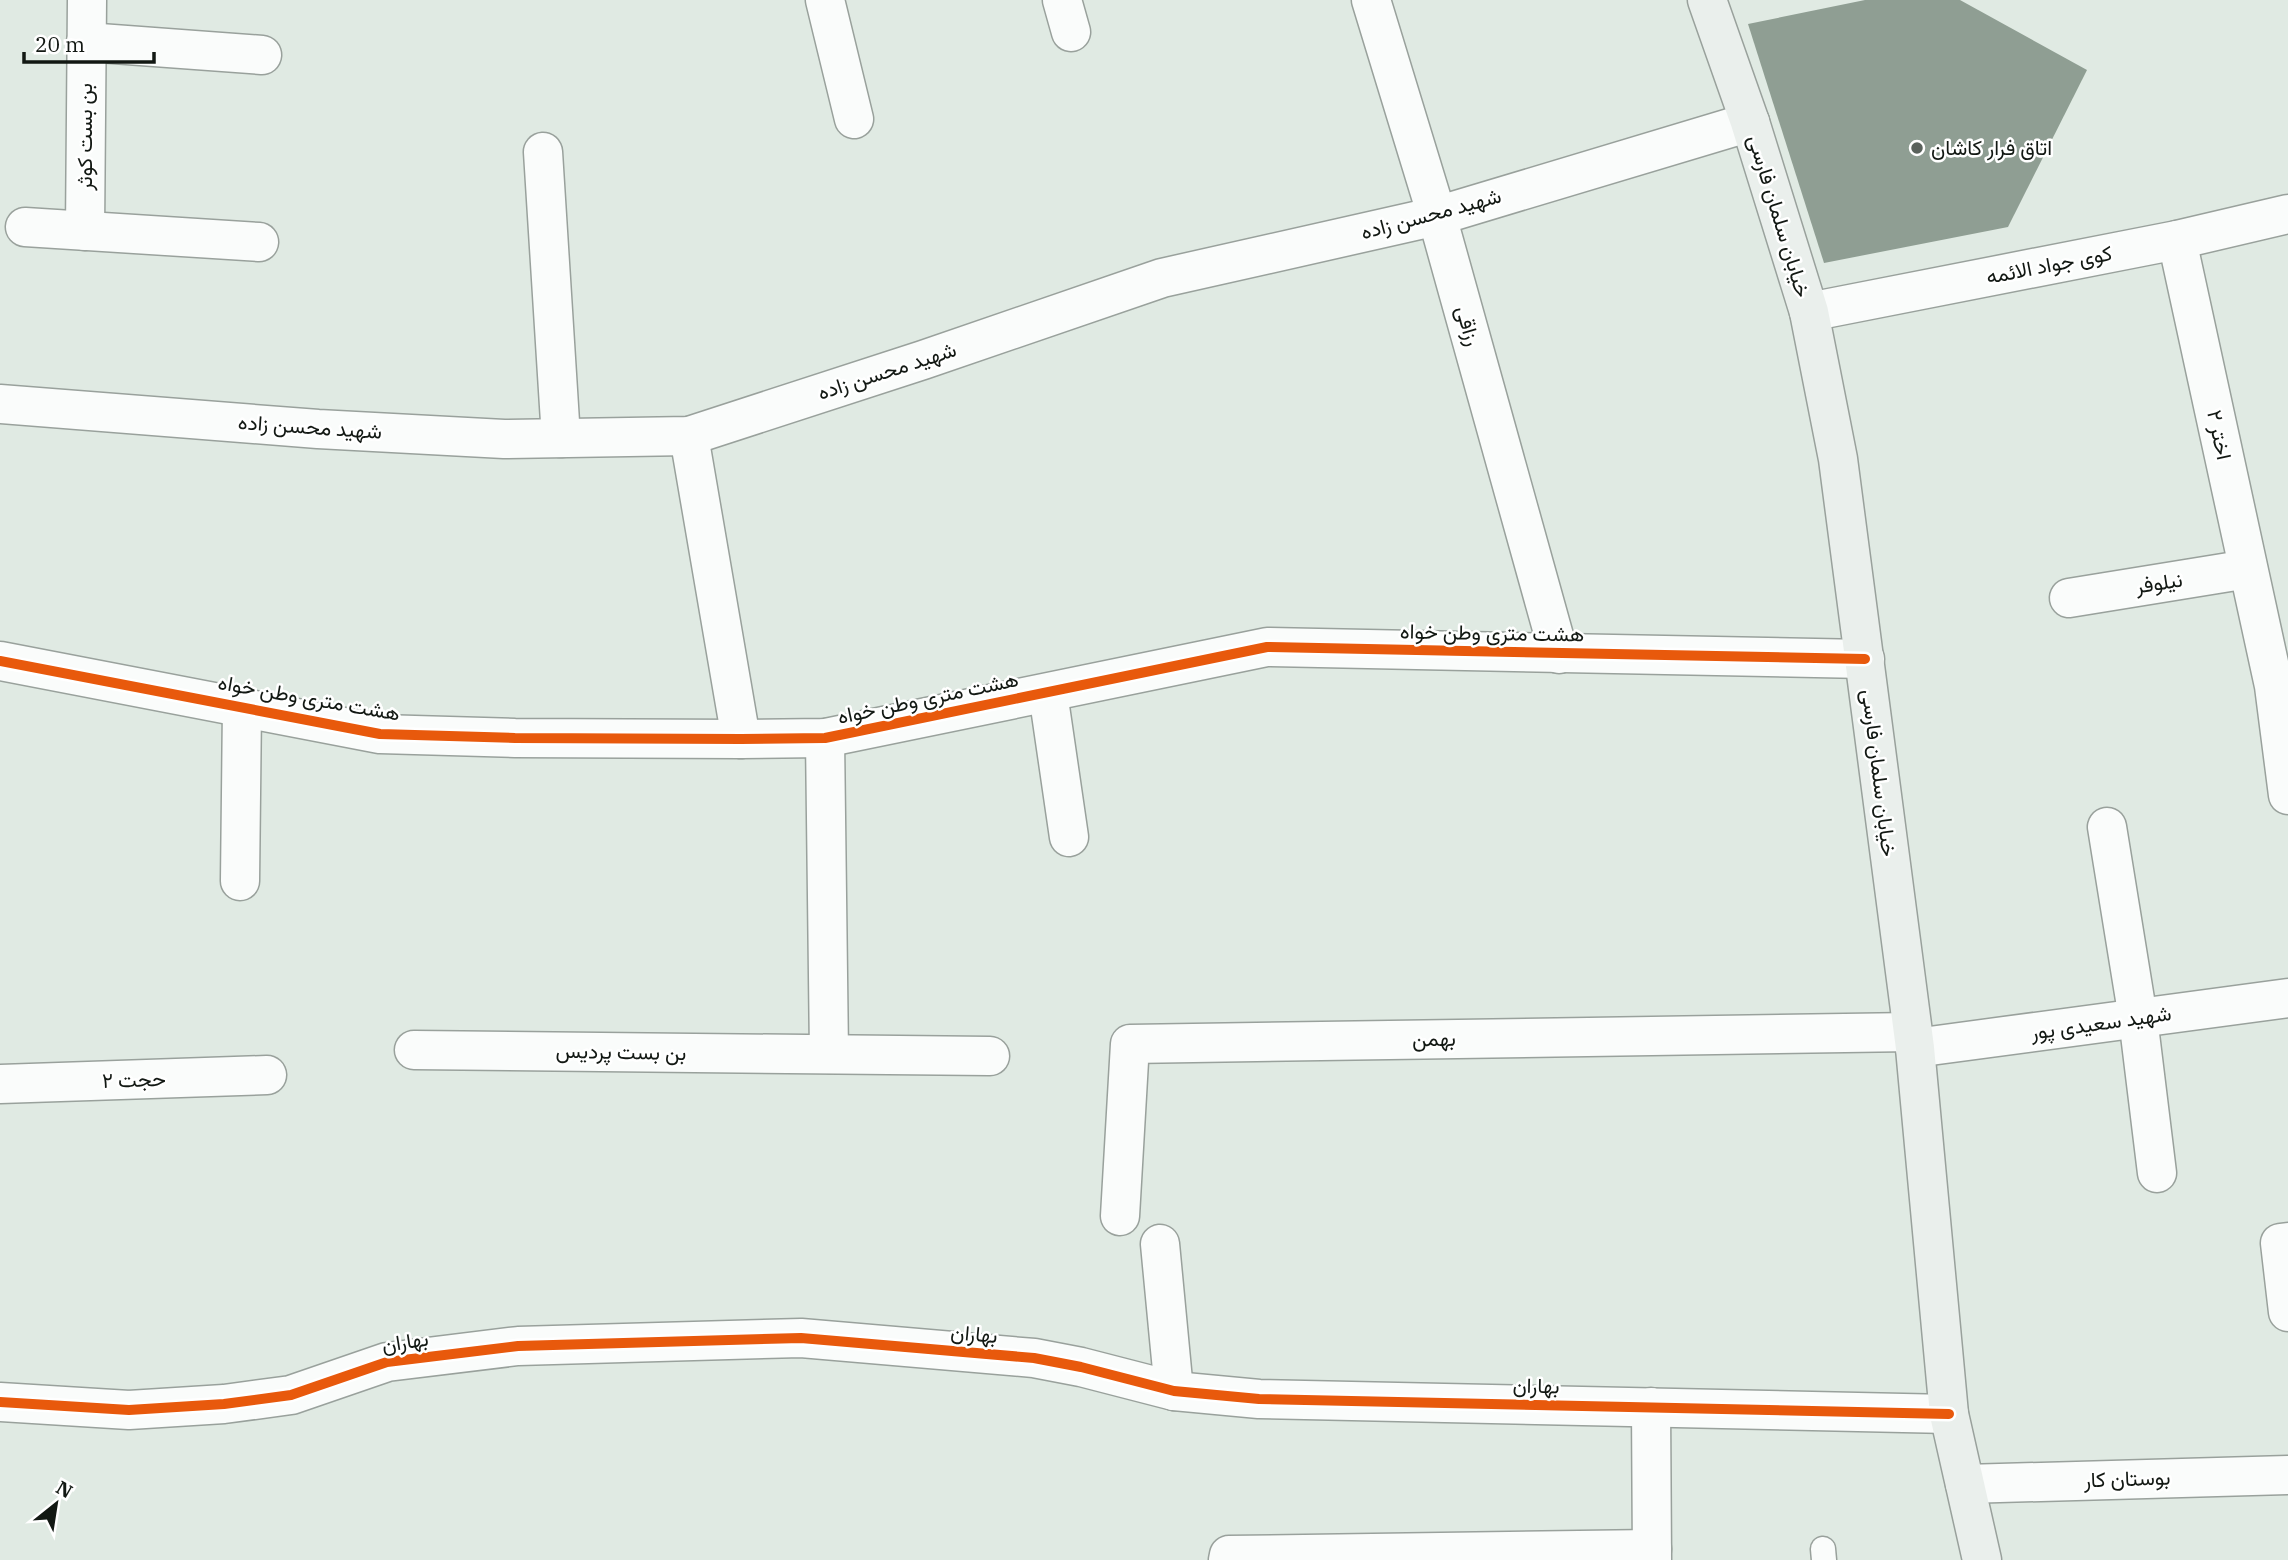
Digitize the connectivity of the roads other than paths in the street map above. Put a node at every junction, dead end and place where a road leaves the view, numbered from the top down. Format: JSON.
{"nodes":[{"id":1,"x":87,"y":0,"type":"edge"},
{"id":2,"x":825,"y":0,"type":"edge"},
{"id":3,"x":1371,"y":0,"type":"edge"},
{"id":4,"x":1707,"y":0,"type":"edge"},
{"id":5,"x":86,"y":42,"type":"junction"},
{"id":6,"x":262,"y":55,"type":"dead end"},
{"id":7,"x":854,"y":119,"type":"dead end"},
{"id":8,"x":1750,"y":122,"type":"junction"},
{"id":9,"x":543,"y":152,"type":"dead end"},
{"id":10,"x":2288,"y":214,"type":"edge"},
{"id":11,"x":1437,"y":216,"type":"junction"},
{"id":12,"x":25,"y":227,"type":"dead end"},
{"id":13,"x":85,"y":231,"type":"junction"},
{"id":14,"x":2177,"y":240,"type":"junction"},
{"id":15,"x":260,"y":242,"type":"dead end"},
{"id":16,"x":1809,"y":312,"type":"junction"},
{"id":17,"x":0,"y":404,"type":"edge"},
{"id":18,"x":689,"y":436,"type":"junction"},
{"id":19,"x":561,"y":438,"type":"junction"},
{"id":20,"x":2248,"y":569,"type":"junction"},
{"id":21,"x":2069,"y":598,"type":"dead end"},
{"id":22,"x":2274,"y":626,"type":"edge"},
{"id":23,"x":1559,"y":654,"type":"junction"},
{"id":24,"x":1865,"y":659,"type":"junction"},
{"id":25,"x":0,"y":661,"type":"edge"},
{"id":26,"x":1048,"y":693,"type":"junction"},
{"id":27,"x":242,"y":707,"type":"junction"},
{"id":28,"x":825,"y":738,"type":"junction"},
{"id":29,"x":741,"y":739,"type":"junction"},
{"id":30,"x":2288,"y":795,"type":"edge"},
{"id":31,"x":2108,"y":827,"type":"dead end"},
{"id":32,"x":1069,"y":838,"type":"dead end"},
{"id":33,"x":240,"y":881,"type":"dead end"},
{"id":34,"x":2288,"y":998,"type":"edge"},
{"id":35,"x":2138,"y":1018,"type":"junction"},
{"id":36,"x":1913,"y":1040,"type":"junction"},
{"id":37,"x":414,"y":1051,"type":"dead end"},
{"id":38,"x":829,"y":1054,"type":"junction"},
{"id":39,"x":990,"y":1056,"type":"dead end"},
{"id":40,"x":267,"y":1076,"type":"dead end"},
{"id":41,"x":0,"y":1084,"type":"edge"},
{"id":42,"x":2157,"y":1173,"type":"dead end"},
{"id":43,"x":1120,"y":1216,"type":"dead end"},
{"id":44,"x":2288,"y":1242,"type":"edge"},
{"id":45,"x":1160,"y":1244,"type":"dead end"},
{"id":46,"x":2288,"y":1312,"type":"edge"},
{"id":47,"x":1174,"y":1391,"type":"junction"},
{"id":48,"x":0,"y":1402,"type":"edge"},
{"id":49,"x":1651,"y":1408,"type":"junction"},
{"id":50,"x":1949,"y":1414,"type":"junction"},
{"id":51,"x":2288,"y":1475,"type":"edge"},
{"id":52,"x":1965,"y":1484,"type":"junction"},
{"id":53,"x":1652,"y":1555,"type":"edge"},
{"id":54,"x":1228,"y":1560,"type":"edge"},
{"id":55,"x":1982,"y":1560,"type":"edge"}],
"edges":[{"from":1,"to":5,"type":"street","name":"بن بست کوثر"},
{"from":2,"to":7,"type":"street"},
{"from":3,"to":11,"type":"street","name":"رزاقی"},
{"from":4,"to":8,"type":"main road","name":"خیابان سلمان فارسی"},
{"from":5,"to":6,"type":"street"},
{"from":5,"to":13,"type":"street","name":"بن بست کوثر"},
{"from":8,"to":11,"type":"street","name":"شهید محسن زاده"},
{"from":8,"to":16,"type":"main road","name":"خیابان سلمان فارسی"},
{"from":9,"to":19,"type":"street"},
{"from":10,"to":14,"type":"street","name":"کوی جواد الائمه"},
{"from":11,"to":18,"type":"street","name":"شهید محسن زاده"},
{"from":11,"to":23,"type":"street","name":"رزاقی"},
{"from":12,"to":13,"type":"street"},
{"from":13,"to":15,"type":"street"},
{"from":14,"to":16,"type":"street","name":"کوی جواد الائمه"},
{"from":14,"to":20,"type":"street","name":"اختر ۲"},
{"from":16,"to":24,"type":"main road","name":"خیابان سلمان فارسی"},
{"from":17,"to":19,"type":"street","name":"شهید محسن زاده"},
{"from":18,"to":19,"type":"street","name":"شهید محسن زاده"},
{"from":18,"to":29,"type":"street"},
{"from":20,"to":21,"type":"street","name":"نیلوفر"},
{"from":20,"to":22,"type":"street","name":"اختر ۲"},
{"from":22,"to":30,"type":"street","name":"اختر ۲"},
{"from":23,"to":24,"type":"street","name":"هشت متری وطن خواه"},
{"from":23,"to":26,"type":"street","name":"هشت متری وطن خواه"},
{"from":24,"to":36,"type":"main road","name":"خیابان سلمان فارسی"},
{"from":25,"to":27,"type":"street","name":"هشت متری وطن خواه"},
{"from":26,"to":28,"type":"street","name":"هشت متری وطن خواه"},
{"from":26,"to":32,"type":"street"},
{"from":27,"to":29,"type":"street","name":"هشت متری وطن خواه"},
{"from":27,"to":33,"type":"street"},
{"from":28,"to":29,"type":"street","name":"هشت متری وطن خواه"},
{"from":28,"to":38,"type":"street"},
{"from":31,"to":35,"type":"street"},
{"from":34,"to":35,"type":"street","name":"شهید سعیدی پور"},
{"from":35,"to":36,"type":"street","name":"شهید سعیدی پور"},
{"from":35,"to":42,"type":"street"},
{"from":36,"to":43,"type":"street","name":"بهمن"},
{"from":36,"to":50,"type":"main road","name":"خیابان سلمان فارسی"},
{"from":37,"to":38,"type":"street","name":"بن بست پردیس"},
{"from":38,"to":39,"type":"street","name":"بن بست پردیس"},
{"from":40,"to":41,"type":"street","name":"حجت ۲"},
{"from":44,"to":46,"type":"street"},
{"from":45,"to":47,"type":"street"},
{"from":47,"to":48,"type":"street","name":"بهاران"},
{"from":47,"to":49,"type":"street","name":"بهاران"},
{"from":49,"to":50,"type":"street","name":"بهاران"},
{"from":49,"to":53,"type":"street"},
{"from":50,"to":52,"type":"main road","name":"خیابان سلمان فارسی"},
{"from":51,"to":52,"type":"street","name":"بوستان کار"},
{"from":52,"to":55,"type":"main road","name":"خیابان سلمان فارسی"},
{"from":53,"to":54,"type":"street"}]}
